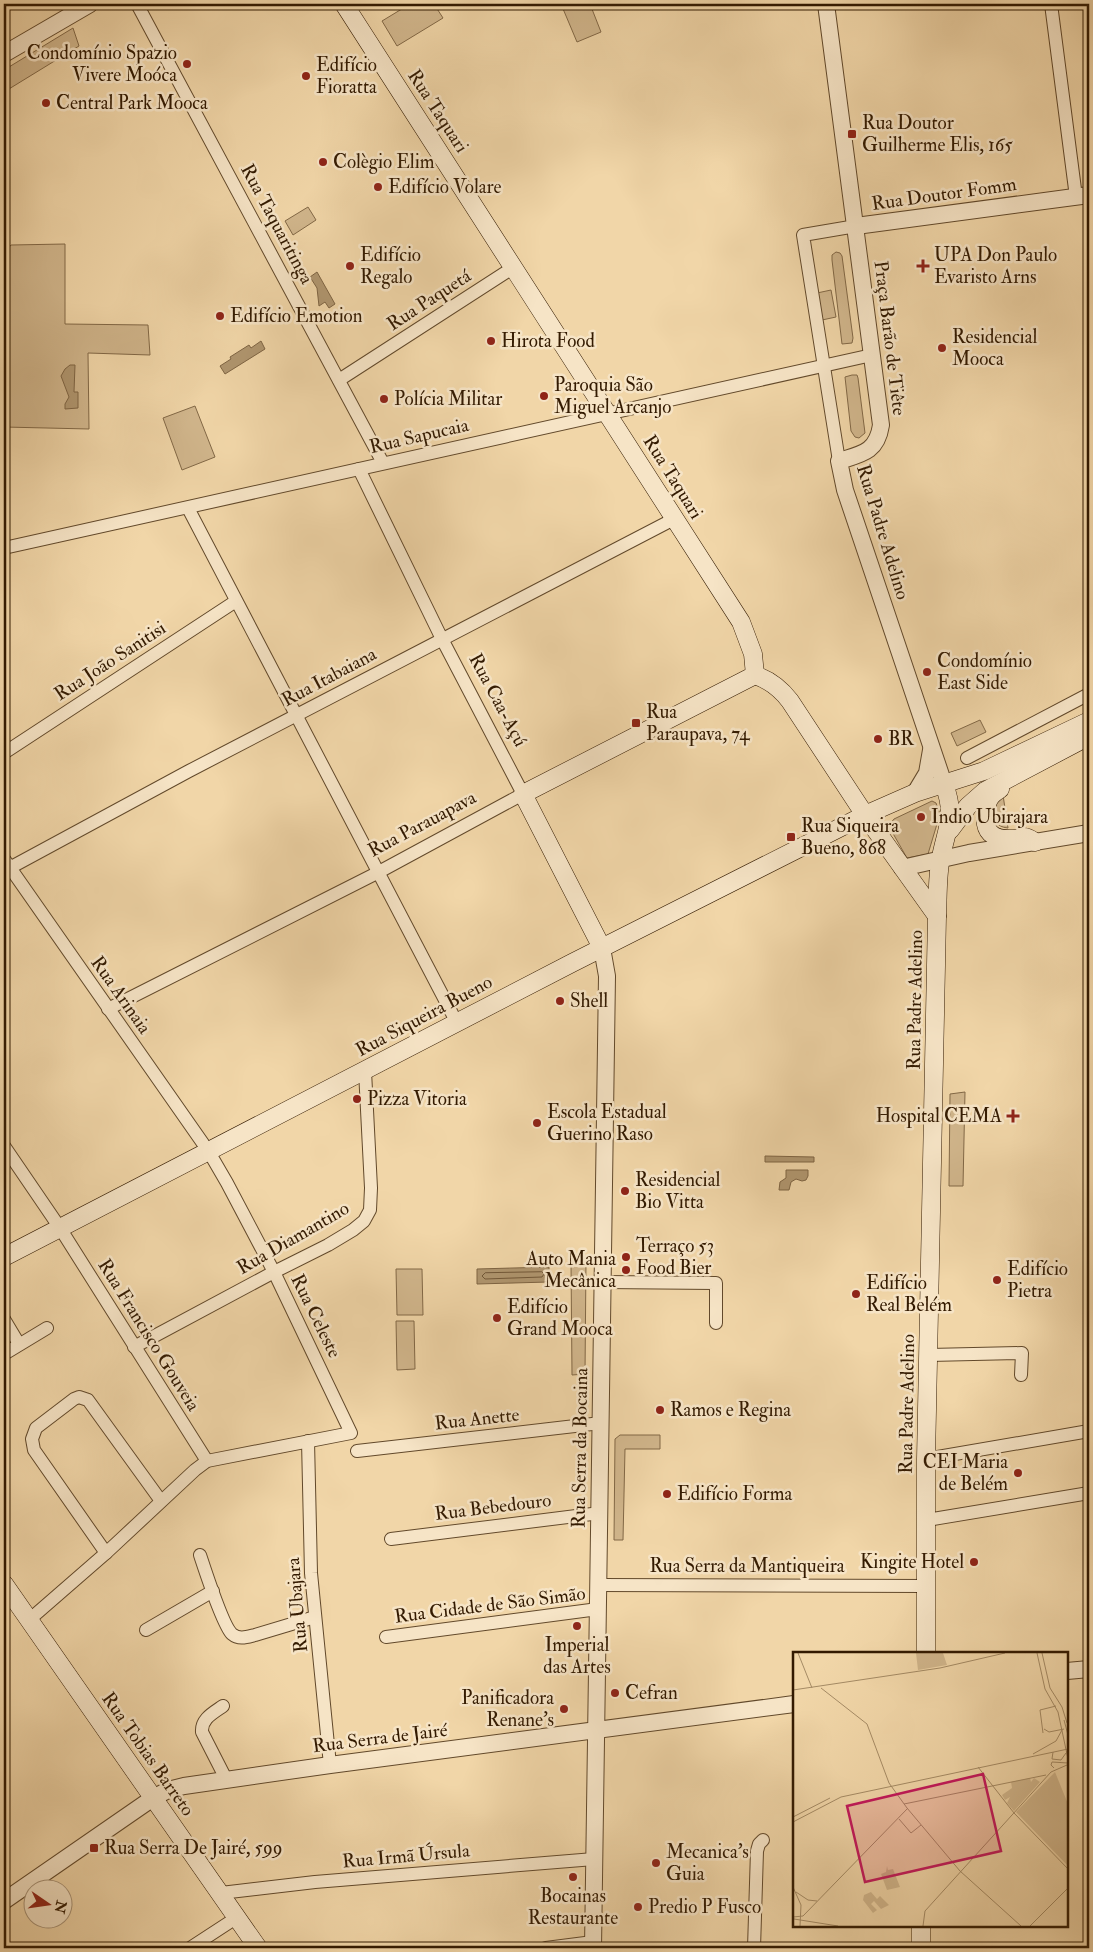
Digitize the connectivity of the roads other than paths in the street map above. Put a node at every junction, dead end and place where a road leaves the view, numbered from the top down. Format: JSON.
{"nodes":[{"id":1,"x":90,"y":4,"type":"edge"},
{"id":2,"x":137,"y":4,"type":"edge"},
{"id":3,"x":344,"y":4,"type":"edge"},
{"id":4,"x":826,"y":4,"type":"edge"},
{"id":5,"x":1051,"y":4,"type":"edge"},
{"id":6,"x":4,"y":54,"type":"edge"},
{"id":7,"x":1083,"y":196,"type":"edge"},
{"id":8,"x":856,"y":226,"type":"junction"},
{"id":9,"x":803,"y":235,"type":"joint"},
{"id":10,"x":514,"y":267,"type":"junction"},
{"id":11,"x":872,"y":355,"type":"junction"},
{"id":12,"x":824,"y":365,"type":"junction"},
{"id":13,"x":339,"y":380,"type":"junction"},
{"id":14,"x":607,"y":413,"type":"junction"},
{"id":15,"x":839,"y":461,"type":"junction"},
{"id":16,"x":383,"y":463,"type":"junction"},
{"id":17,"x":359,"y":469,"type":"junction"},
{"id":18,"x":188,"y":508,"type":"junction"},
{"id":19,"x":674,"y":519,"type":"junction"},
{"id":20,"x":4,"y":548,"type":"edge"},
{"id":21,"x":236,"y":601,"type":"junction"},
{"id":22,"x":442,"y":639,"type":"junction"},
{"id":23,"x":755,"y":675,"type":"junction"},
{"id":24,"x":1089,"y":694,"type":"edge"},
{"id":25,"x":296,"y":715,"type":"junction"},
{"id":26,"x":1089,"y":721,"type":"edge"},
{"id":27,"x":1089,"y":736,"type":"edge"},
{"id":28,"x":931,"y":748,"type":"junction"},
{"id":29,"x":4,"y":753,"type":"edge"},
{"id":30,"x":1037,"y":755,"type":"junction"},
{"id":31,"x":967,"y":758,"type":"dead end"},
{"id":32,"x":1007,"y":780,"type":"junction"},
{"id":33,"x":944,"y":784,"type":"junction"},
{"id":34,"x":915,"y":793,"type":"junction"},
{"id":35,"x":523,"y":794,"type":"junction"},
{"id":36,"x":865,"y":815,"type":"junction"},
{"id":37,"x":948,"y":832,"type":"junction"},
{"id":38,"x":1089,"y":833,"type":"edge"},
{"id":39,"x":1035,"y":842,"type":"junction"},
{"id":40,"x":941,"y":858,"type":"junction"},
{"id":41,"x":6,"y":866,"type":"edge"},
{"id":42,"x":902,"y":868,"type":"junction"},
{"id":43,"x":377,"y":873,"type":"junction"},
{"id":44,"x":937,"y":916,"type":"junction"},
{"id":45,"x":602,"y":948,"type":"junction"},
{"id":46,"x":108,"y":1009,"type":"junction"},
{"id":47,"x":456,"y":1022,"type":"junction"},
{"id":48,"x":365,"y":1071,"type":"junction"},
{"id":49,"x":4,"y":1146,"type":"edge"},
{"id":50,"x":209,"y":1152,"type":"junction"},
{"id":51,"x":60,"y":1228,"type":"junction"},
{"id":52,"x":4,"y":1257,"type":"edge"},
{"id":53,"x":274,"y":1272,"type":"junction"},
{"id":54,"x":603,"y":1282,"type":"junction"},
{"id":55,"x":4,"y":1319,"type":"edge"},
{"id":56,"x":716,"y":1322,"type":"dead end"},
{"id":57,"x":47,"y":1328,"type":"dead end"},
{"id":58,"x":19,"y":1344,"type":"junction"},
{"id":59,"x":134,"y":1347,"type":"junction"},
{"id":60,"x":4,"y":1354,"type":"edge"},
{"id":61,"x":929,"y":1356,"type":"junction"},
{"id":62,"x":1021,"y":1375,"type":"dead end"},
{"id":63,"x":601,"y":1424,"type":"junction"},
{"id":64,"x":1089,"y":1431,"type":"edge"},
{"id":65,"x":308,"y":1441,"type":"junction"},
{"id":66,"x":357,"y":1451,"type":"dead end"},
{"id":67,"x":926,"y":1459,"type":"junction"},
{"id":68,"x":207,"y":1461,"type":"junction"},
{"id":69,"x":1089,"y":1493,"type":"edge"},
{"id":70,"x":161,"y":1501,"type":"junction"},
{"id":71,"x":600,"y":1513,"type":"junction"},
{"id":72,"x":926,"y":1520,"type":"junction"},
{"id":73,"x":391,"y":1539,"type":"dead end"},
{"id":74,"x":106,"y":1553,"type":"junction"},
{"id":75,"x":200,"y":1555,"type":"dead end"},
{"id":76,"x":4,"y":1584,"type":"edge"},
{"id":77,"x":599,"y":1585,"type":"junction"},
{"id":78,"x":926,"y":1586,"type":"junction"},
{"id":79,"x":213,"y":1591,"type":"junction"},
{"id":80,"x":598,"y":1609,"type":"junction"},
{"id":81,"x":314,"y":1617,"type":"junction"},
{"id":82,"x":29,"y":1620,"type":"junction"},
{"id":83,"x":146,"y":1630,"type":"dead end"},
{"id":84,"x":386,"y":1637,"type":"dead end"},
{"id":85,"x":926,"y":1652,"type":"edge"},
{"id":86,"x":1089,"y":1669,"type":"edge"},
{"id":87,"x":1068,"y":1672,"type":"edge"},
{"id":88,"x":793,"y":1704,"type":"edge"},
{"id":89,"x":223,"y":1706,"type":"dead end"},
{"id":90,"x":596,"y":1730,"type":"junction"},
{"id":91,"x":330,"y":1765,"type":"junction"},
{"id":92,"x":226,"y":1779,"type":"junction"},
{"id":93,"x":153,"y":1798,"type":"junction"},
{"id":94,"x":763,"y":1840,"type":"dead end"},
{"id":95,"x":594,"y":1859,"type":"junction"},
{"id":96,"x":220,"y":1893,"type":"junction"},
{"id":97,"x":4,"y":1900,"type":"edge"},
{"id":98,"x":236,"y":1918,"type":"junction"},
{"id":99,"x":922,"y":1927,"type":"edge"},
{"id":100,"x":593,"y":1945,"type":"edge"},
{"id":101,"x":190,"y":1948,"type":"edge"},
{"id":102,"x":258,"y":1948,"type":"edge"},
{"id":103,"x":546,"y":1948,"type":"edge"},
{"id":104,"x":754,"y":1948,"type":"edge"},
{"id":105,"x":921,"y":1948,"type":"edge"}],
"edges":[{"from":1,"to":6,"type":"street"},
{"from":2,"to":13,"type":"street","name":"Rua Taquaritinga"},
{"from":3,"to":10,"type":"main road","name":"Rua Taquari"},
{"from":4,"to":8,"type":"street","name":"Praça Barão de Tiête"},
{"from":5,"to":7,"type":"street"},
{"from":7,"to":8,"type":"street","name":"Rua Doutor Fomm"},
{"from":8,"to":9,"type":"street","name":"Rua Doutor Fomm"},
{"from":8,"to":11,"type":"street","name":"Praça Barão de Tiête"},
{"from":9,"to":12,"type":"street","name":"Rua Padre Adelino"},
{"from":10,"to":13,"type":"street","name":"Rua Paquetá"},
{"from":10,"to":14,"type":"main road","name":"Rua Taquari"},
{"from":11,"to":12,"type":"street","name":"Rua Sapucaia"},
{"from":11,"to":15,"type":"street","name":"Praça Barão de Tiête"},
{"from":12,"to":14,"type":"street","name":"Rua Sapucaia"},
{"from":12,"to":15,"type":"street","name":"Rua Padre Adelino"},
{"from":13,"to":16,"type":"street","name":"Rua Taquaritinga"},
{"from":14,"to":16,"type":"street","name":"Rua Sapucaia"},
{"from":14,"to":19,"type":"main road","name":"Rua Taquari"},
{"from":15,"to":28,"type":"street","name":"Rua Padre Adelino"},
{"from":16,"to":17,"type":"street","name":"Rua Sapucaia"},
{"from":17,"to":18,"type":"street","name":"Rua Sapucaia"},
{"from":17,"to":22,"type":"street","name":"Rua Caa-Açú"},
{"from":18,"to":20,"type":"street","name":"Rua Sapucaia"},
{"from":18,"to":21,"type":"street"},
{"from":19,"to":22,"type":"street","name":"Rua Itabaiana"},
{"from":19,"to":23,"type":"main road","name":"Rua Taquari"},
{"from":21,"to":25,"type":"street"},
{"from":21,"to":29,"type":"street","name":"Rua João Sanitisi"},
{"from":22,"to":25,"type":"street","name":"Rua Itabaiana"},
{"from":22,"to":35,"type":"street","name":"Rua Caa-Açú"},
{"from":23,"to":35,"type":"main road","name":"Rua Parauapava"},
{"from":23,"to":36,"type":"main road"},
{"from":24,"to":31,"type":"street"},
{"from":25,"to":41,"type":"street","name":"Rua Itabaiana"},
{"from":25,"to":43,"type":"street"},
{"from":26,"to":30,"type":"main road"},
{"from":27,"to":30,"type":"main road"},
{"from":28,"to":33,"type":"street","name":"Rua Padre Adelino"},
{"from":28,"to":34,"type":"street","name":"Rua Padre Adelino"},
{"from":30,"to":32,"type":"main road"},
{"from":30,"to":33,"type":"main road","name":"Rua Siqueira Bueno"},
{"from":32,"to":37,"type":"main road"},
{"from":32,"to":39,"type":"main road"},
{"from":33,"to":34,"type":"main road","name":"Rua Siqueira Bueno"},
{"from":33,"to":37,"type":"main road"},
{"from":34,"to":36,"type":"main road","name":"Rua Siqueira Bueno"},
{"from":35,"to":43,"type":"street","name":"Rua Parauapava"},
{"from":35,"to":45,"type":"main road","name":"Rua Caa-Açú"},
{"from":36,"to":42,"type":"main road"},
{"from":36,"to":45,"type":"main road","name":"Rua Siqueira Bueno"},
{"from":37,"to":40,"type":"main road","name":"Rua Padre Adelino"},
{"from":38,"to":39,"type":"street"},
{"from":39,"to":40,"type":"street"},
{"from":40,"to":42,"type":"street"},
{"from":40,"to":44,"type":"main road","name":"Rua Padre Adelino"},
{"from":41,"to":46,"type":"street","name":"Rua Arinaia"},
{"from":42,"to":44,"type":"main road"},
{"from":43,"to":46,"type":"street","name":"Rua Parauapava"},
{"from":43,"to":47,"type":"street"},
{"from":44,"to":61,"type":"main road","name":"Rua Padre Adelino"},
{"from":45,"to":47,"type":"main road","name":"Rua Siqueira Bueno"},
{"from":45,"to":54,"type":"street","name":"Rua Serra da Bocaina"},
{"from":46,"to":50,"type":"street","name":"Rua Arinaia"},
{"from":47,"to":48,"type":"main road","name":"Rua Siqueira Bueno"},
{"from":48,"to":50,"type":"main road","name":"Rua Siqueira Bueno"},
{"from":48,"to":53,"type":"street","name":"Rua Diamantino"},
{"from":49,"to":51,"type":"street","name":"Rua Francisco Gouveia"},
{"from":50,"to":51,"type":"main road","name":"Rua Siqueira Bueno"},
{"from":50,"to":53,"type":"street","name":"Rua Celeste"},
{"from":51,"to":52,"type":"main road","name":"Rua Siqueira Bueno"},
{"from":51,"to":59,"type":"street","name":"Rua Francisco Gouveia"},
{"from":53,"to":59,"type":"street","name":"Rua Diamantino"},
{"from":53,"to":65,"type":"street","name":"Rua Celeste"},
{"from":54,"to":56,"type":"street"},
{"from":54,"to":63,"type":"street","name":"Rua Serra da Bocaina"},
{"from":55,"to":58,"type":"street"},
{"from":57,"to":58,"type":"street"},
{"from":58,"to":60,"type":"street"},
{"from":59,"to":68,"type":"street","name":"Rua Francisco Gouveia"},
{"from":61,"to":62,"type":"street"},
{"from":61,"to":67,"type":"main road","name":"Rua Padre Adelino"},
{"from":63,"to":66,"type":"street","name":"Rua Anette"},
{"from":63,"to":71,"type":"street","name":"Rua Serra da Bocaina"},
{"from":64,"to":67,"type":"street"},
{"from":65,"to":68,"type":"street"},
{"from":65,"to":81,"type":"street","name":"Rua Ubajara"},
{"from":67,"to":72,"type":"main road","name":"Rua Padre Adelino"},
{"from":68,"to":70,"type":"street"},
{"from":69,"to":72,"type":"street"},
{"from":70,"to":74,"type":"street"},
{"from":70,"to":74,"type":"street"},
{"from":71,"to":73,"type":"street","name":"Rua Bebedouro"},
{"from":71,"to":77,"type":"street","name":"Rua Serra da Bocaina"},
{"from":72,"to":78,"type":"main road","name":"Rua Padre Adelino"},
{"from":74,"to":82,"type":"street"},
{"from":75,"to":79,"type":"street"},
{"from":76,"to":82,"type":"main road","name":"Rua Tobias Barreto"},
{"from":77,"to":78,"type":"street","name":"Rua Serra da Mantiqueira"},
{"from":77,"to":80,"type":"street","name":"Rua Serra da Bocaina"},
{"from":78,"to":85,"type":"main road","name":"Rua Padre Adelino"},
{"from":79,"to":81,"type":"street"},
{"from":79,"to":83,"type":"street"},
{"from":80,"to":84,"type":"street","name":"Rua Cidade de São Simão"},
{"from":80,"to":90,"type":"street","name":"Rua Serra da Bocaina"},
{"from":81,"to":91,"type":"street","name":"Rua Ubajara"},
{"from":82,"to":93,"type":"main road","name":"Rua Tobias Barreto"},
{"from":86,"to":87,"type":"street"},
{"from":88,"to":90,"type":"street","name":"Rua Serra de Jairé"},
{"from":89,"to":92,"type":"street"},
{"from":90,"to":91,"type":"street","name":"Rua Serra de Jairé"},
{"from":90,"to":95,"type":"street","name":"Rua Serra da Bocaina"},
{"from":91,"to":92,"type":"street","name":"Rua Serra de Jairé"},
{"from":92,"to":93,"type":"street","name":"Rua Serra de Jairé"},
{"from":93,"to":96,"type":"main road","name":"Rua Tobias Barreto"},
{"from":93,"to":97,"type":"street","name":"Rua Serra de Jairé"},
{"from":94,"to":104,"type":"street"},
{"from":95,"to":96,"type":"street","name":"Rua Irmã Úrsula"},
{"from":95,"to":100,"type":"street","name":"Rua Serra da Bocaina"},
{"from":96,"to":98,"type":"main road","name":"Rua Tobias Barreto"},
{"from":98,"to":101,"type":"street"},
{"from":98,"to":102,"type":"main road","name":"Rua Tobias Barreto"},
{"from":99,"to":105,"type":"main road"},
{"from":100,"to":103,"type":"street"}]}
